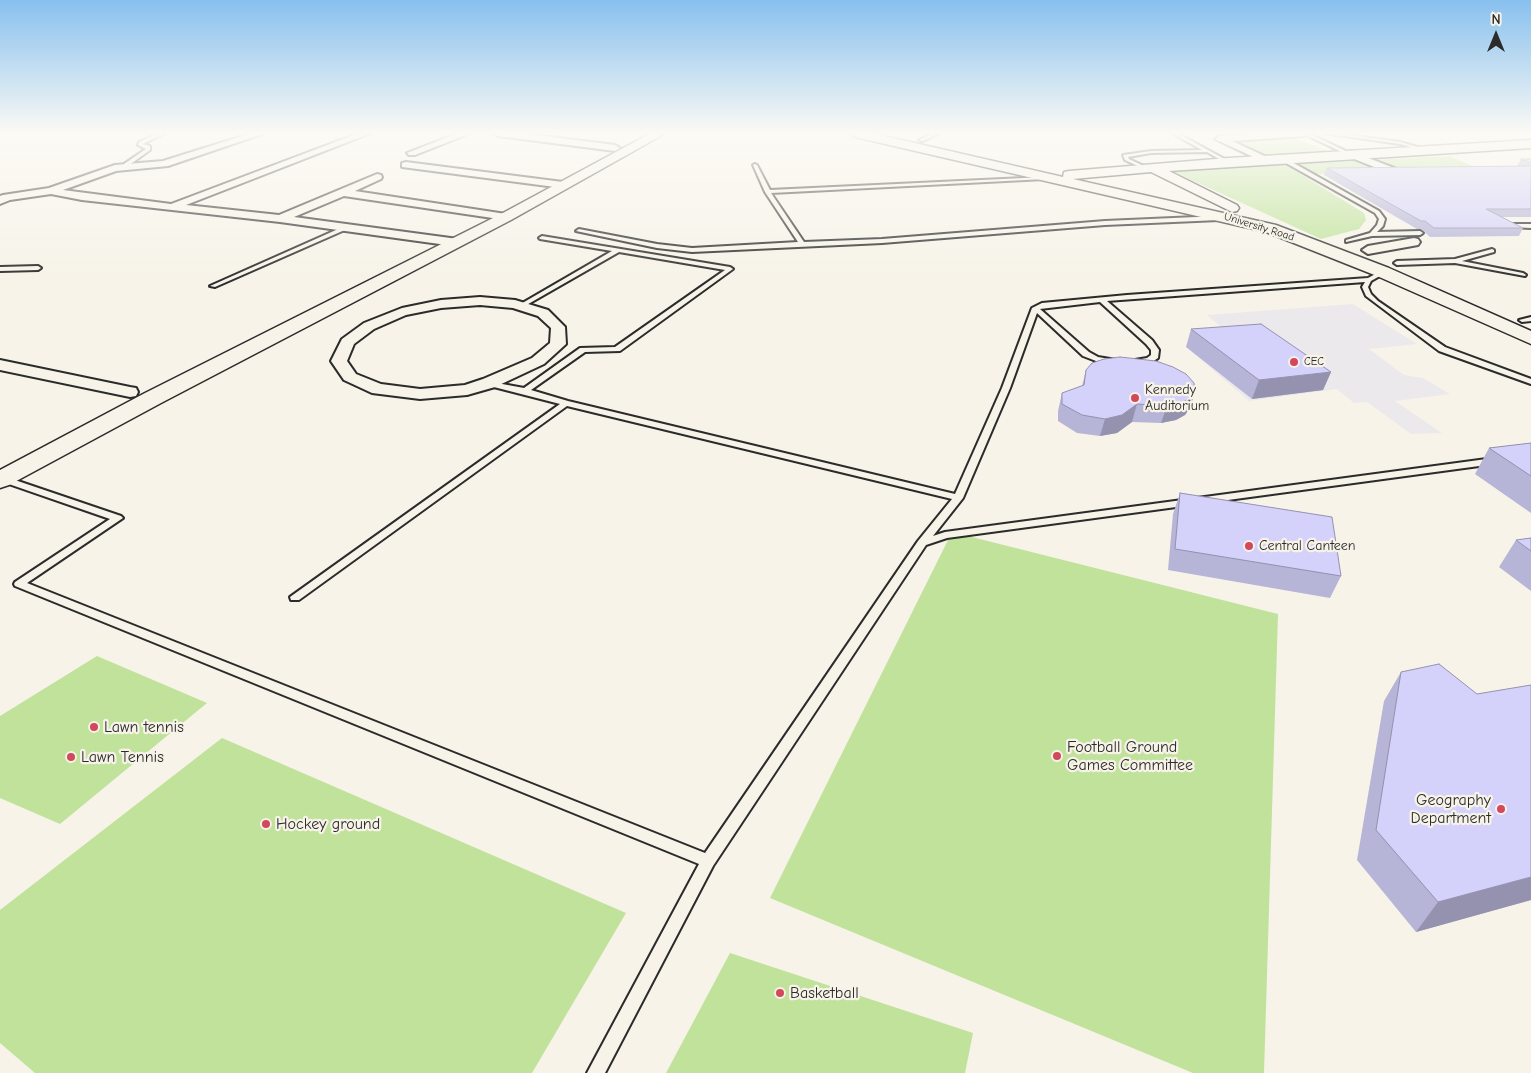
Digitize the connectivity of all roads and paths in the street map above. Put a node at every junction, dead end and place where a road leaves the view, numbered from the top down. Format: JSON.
{"nodes":[{"id":1,"x":68,"y":183,"type":"edge"},
{"id":2,"x":234,"y":183,"type":"edge"},
{"id":3,"x":363,"y":183,"type":"edge"},
{"id":4,"x":542,"y":183,"type":"edge"},
{"id":5,"x":551,"y":183,"type":"edge"},
{"id":6,"x":567,"y":183,"type":"edge"},
{"id":7,"x":764,"y":183,"type":"edge"},
{"id":8,"x":945,"y":183,"type":"edge"},
{"id":9,"x":1095,"y":183,"type":"edge"},
{"id":10,"x":1116,"y":183,"type":"edge"},
{"id":11,"x":1179,"y":183,"type":"edge"},
{"id":12,"x":1326,"y":183,"type":"edge"},
{"id":13,"x":563,"y":185,"type":"junction"},
{"id":14,"x":51,"y":191,"type":"junction"},
{"id":15,"x":342,"y":192,"type":"junction"},
{"id":16,"x":768,"y":192,"type":"junction"},
{"id":17,"x":0,"y":201,"type":"edge"},
{"id":18,"x":173,"y":206,"type":"junction"},
{"id":19,"x":484,"y":212,"type":"junction"},
{"id":20,"x":1235,"y":212,"type":"junction"},
{"id":21,"x":506,"y":217,"type":"junction"},
{"id":22,"x":280,"y":219,"type":"junction"},
{"id":23,"x":1511,"y":226,"type":"edge"},
{"id":24,"x":1531,"y":226,"type":"edge"},
{"id":25,"x":345,"y":228,"type":"junction"},
{"id":26,"x":579,"y":231,"type":"dead end"},
{"id":27,"x":1372,"y":234,"type":"junction"},
{"id":28,"x":1417,"y":237,"type":"joint"},
{"id":29,"x":542,"y":238,"type":"dead end"},
{"id":30,"x":432,"y":240,"type":"junction"},
{"id":31,"x":1348,"y":241,"type":"junction"},
{"id":32,"x":454,"y":242,"type":"junction"},
{"id":33,"x":802,"y":244,"type":"junction"},
{"id":34,"x":619,"y":250,"type":"junction"},
{"id":35,"x":1368,"y":250,"type":"junction"},
{"id":36,"x":1492,"y":251,"type":"dead end"},
{"id":37,"x":1455,"y":261,"type":"junction"},
{"id":38,"x":1397,"y":263,"type":"junction"},
{"id":39,"x":38,"y":268,"type":"dead end"},
{"id":40,"x":0,"y":269,"type":"edge"},
{"id":41,"x":1384,"y":272,"type":"junction"},
{"id":42,"x":1523,"y":275,"type":"dead end"},
{"id":43,"x":1369,"y":280,"type":"junction"},
{"id":44,"x":213,"y":286,"type":"dead end"},
{"id":45,"x":1102,"y":299,"type":"junction"},
{"id":46,"x":521,"y":306,"type":"junction"},
{"id":47,"x":1035,"y":308,"type":"junction"},
{"id":48,"x":1528,"y":321,"type":"edge"},
{"id":49,"x":1531,"y":338,"type":"edge"},
{"id":50,"x":0,"y":365,"type":"edge"},
{"id":51,"x":1531,"y":382,"type":"edge"},
{"id":52,"x":489,"y":383,"type":"junction"},
{"id":53,"x":525,"y":391,"type":"junction"},
{"id":54,"x":130,"y":392,"type":"junction"},
{"id":55,"x":566,"y":403,"type":"junction"},
{"id":56,"x":1502,"y":460,"type":"edge"},
{"id":57,"x":1,"y":473,"type":"edge"},
{"id":58,"x":958,"y":498,"type":"junction"},
{"id":59,"x":922,"y":543,"type":"junction"},
{"id":60,"x":295,"y":597,"type":"dead end"},
{"id":61,"x":708,"y":862,"type":"junction"},
{"id":62,"x":596,"y":1073,"type":"edge"}],
"edges":[{"from":1,"to":14,"type":"street"},
{"from":2,"to":18,"type":"street"},
{"from":3,"to":15,"type":"street"},
{"from":4,"to":19,"type":"main road"},
{"from":5,"to":13,"type":"street"},
{"from":6,"to":13,"type":"main road"},
{"from":7,"to":16,"type":"lane"},
{"from":8,"to":16,"type":"lane"},
{"from":9,"to":20,"type":"main road","name":"University Road"},
{"from":10,"to":20,"type":"main road"},
{"from":11,"to":20,"type":"main road"},
{"from":12,"to":27,"type":"lane"},
{"from":13,"to":21,"type":"main road"},
{"from":14,"to":17,"type":"street"},
{"from":14,"to":18,"type":"street"},
{"from":15,"to":19,"type":"street"},
{"from":15,"to":22,"type":"street"},
{"from":16,"to":33,"type":"lane"},
{"from":18,"to":22,"type":"street"},
{"from":19,"to":21,"type":"street"},
{"from":19,"to":30,"type":"main road"},
{"from":20,"to":31,"type":"main road"},
{"from":20,"to":33,"type":"lane"},
{"from":20,"to":41,"type":"main road","name":"University Road"},
{"from":21,"to":32,"type":"main road"},
{"from":22,"to":25,"type":"street"},
{"from":23,"to":24,"type":"lane"},
{"from":25,"to":30,"type":"street"},
{"from":25,"to":44,"type":"lane"},
{"from":26,"to":33,"type":"lane"},
{"from":27,"to":28,"type":"lane"},
{"from":27,"to":31,"type":"lane"},
{"from":28,"to":35,"type":"street"},
{"from":29,"to":34,"type":"lane"},
{"from":30,"to":32,"type":"street"},
{"from":30,"to":54,"type":"main road"},
{"from":31,"to":35,"type":"main road"},
{"from":32,"to":57,"type":"main road"},
{"from":34,"to":46,"type":"lane"},
{"from":34,"to":53,"type":"lane"},
{"from":35,"to":38,"type":"main road"},
{"from":36,"to":37,"type":"lane"},
{"from":37,"to":38,"type":"lane"},
{"from":37,"to":42,"type":"lane"},
{"from":38,"to":48,"type":"main road"},
{"from":39,"to":40,"type":"lane"},
{"from":41,"to":43,"type":"lane"},
{"from":41,"to":49,"type":"main road","name":"University Road"},
{"from":43,"to":45,"type":"lane"},
{"from":43,"to":51,"type":"lane"},
{"from":45,"to":47,"type":"lane"},
{"from":45,"to":47,"type":"lane"},
{"from":46,"to":52,"type":"street"},
{"from":46,"to":52,"type":"street"},
{"from":47,"to":58,"type":"lane"},
{"from":50,"to":54,"type":"street"},
{"from":52,"to":53,"type":"lane"},
{"from":53,"to":55,"type":"lane"},
{"from":54,"to":57,"type":"main road"},
{"from":55,"to":58,"type":"lane"},
{"from":55,"to":60,"type":"lane"},
{"from":56,"to":59,"type":"lane"},
{"from":57,"to":61,"type":"lane"},
{"from":58,"to":59,"type":"lane"},
{"from":59,"to":61,"type":"lane"},
{"from":61,"to":62,"type":"lane"}]}
